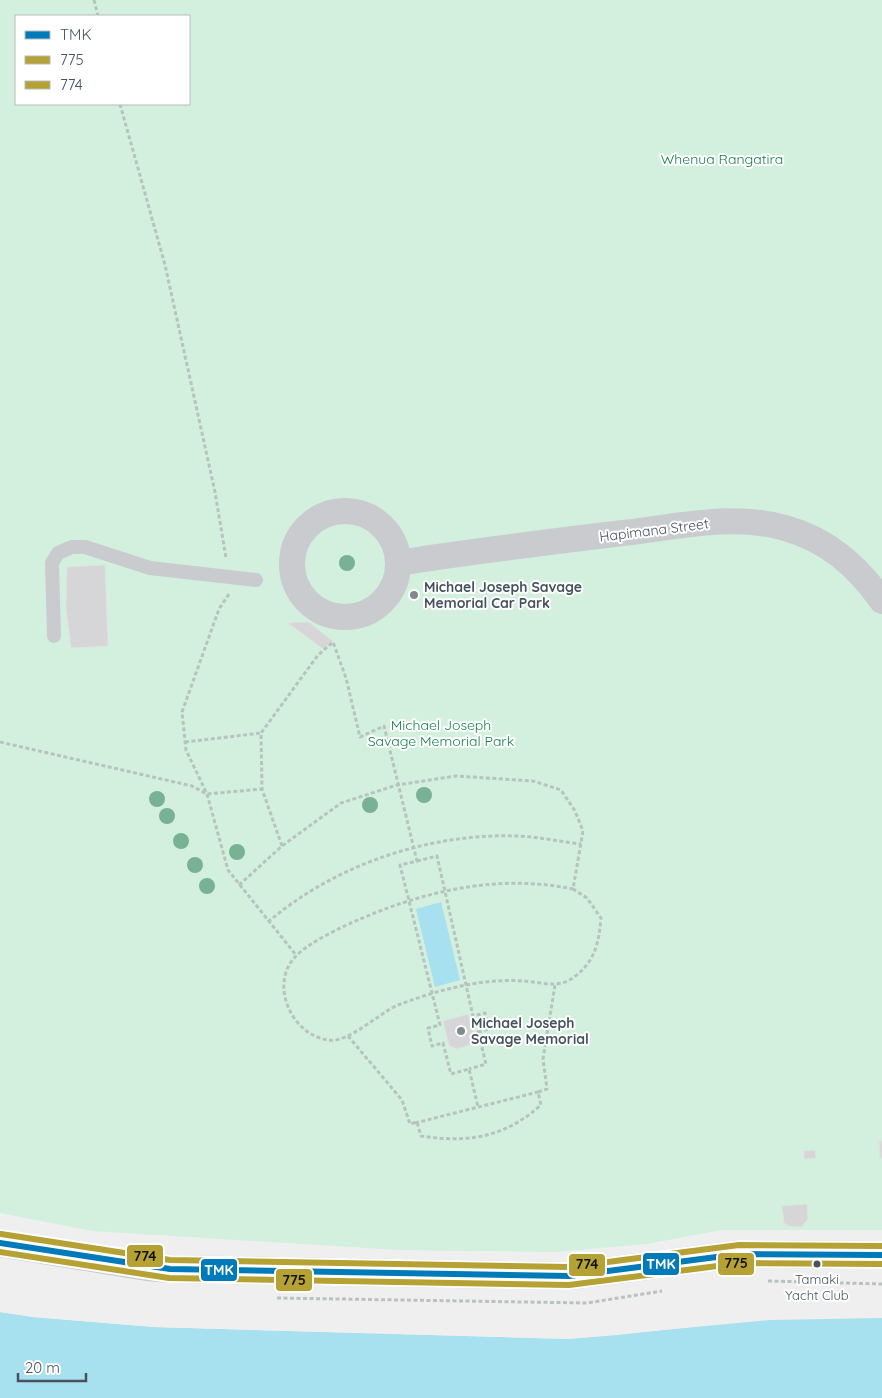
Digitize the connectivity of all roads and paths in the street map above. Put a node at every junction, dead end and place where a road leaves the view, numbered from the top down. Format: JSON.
{"nodes":[{"id":1,"x":94,"y":0,"type":"edge"},
{"id":2,"x":98,"y":15,"type":"edge"},
{"id":3,"x":120,"y":105,"type":"edge"},
{"id":4,"x":398,"y":563,"type":"junction"},
{"id":5,"x":229,"y":577,"type":"junction"},
{"id":6,"x":256,"y":580,"type":"joint"},
{"id":7,"x":882,"y":601,"type":"edge"},
{"id":8,"x":54,"y":636,"type":"dead end"},
{"id":9,"x":261,"y":733,"type":"junction"},
{"id":10,"x":0,"y":742,"type":"edge"},
{"id":11,"x":185,"y":742,"type":"junction"},
{"id":12,"x":397,"y":785,"type":"junction"},
{"id":13,"x":262,"y":789,"type":"junction"},
{"id":14,"x":207,"y":794,"type":"junction"},
{"id":15,"x":581,"y":844,"type":"junction"},
{"id":16,"x":282,"y":846,"type":"junction"},
{"id":17,"x":413,"y":848,"type":"junction"},
{"id":18,"x":417,"y":861,"type":"junction"},
{"id":19,"x":239,"y":885,"type":"junction"},
{"id":20,"x":573,"y":889,"type":"junction"},
{"id":21,"x":445,"y":891,"type":"junction"},
{"id":22,"x":409,"y":900,"type":"junction"},
{"id":23,"x":268,"y":922,"type":"junction"},
{"id":24,"x":296,"y":955,"type":"junction"},
{"id":25,"x":466,"y":985,"type":"junction"},
{"id":26,"x":555,"y":985,"type":"junction"},
{"id":27,"x":432,"y":994,"type":"junction"},
{"id":28,"x":348,"y":1036,"type":"junction"},
{"id":29,"x":469,"y":1069,"type":"junction"},
{"id":30,"x":538,"y":1092,"type":"junction"},
{"id":31,"x":478,"y":1107,"type":"junction"},
{"id":32,"x":417,"y":1122,"type":"junction"},
{"id":33,"x":0,"y":1243,"type":"edge"},
{"id":34,"x":882,"y":1255,"type":"edge"}],
"edges":[{"from":1,"to":2,"type":"path"},
{"from":3,"to":5,"type":"path"},
{"from":4,"to":4,"type":"street"},
{"from":4,"to":7,"type":"street","name":"Hapimana Street"},
{"from":5,"to":6,"type":"lane"},
{"from":5,"to":8,"type":"lane"},
{"from":6,"to":11,"type":"path"},
{"from":9,"to":11,"type":"path"},
{"from":9,"to":12,"type":"path"},
{"from":9,"to":13,"type":"path"},
{"from":10,"to":14,"type":"path"},
{"from":11,"to":14,"type":"path"},
{"from":12,"to":15,"type":"path"},
{"from":12,"to":16,"type":"path"},
{"from":12,"to":17,"type":"path"},
{"from":13,"to":14,"type":"path"},
{"from":13,"to":16,"type":"path"},
{"from":14,"to":19,"type":"path"},
{"from":15,"to":17,"type":"path"},
{"from":15,"to":20,"type":"path"},
{"from":16,"to":19,"type":"path"},
{"from":17,"to":18,"type":"path"},
{"from":17,"to":23,"type":"path"},
{"from":18,"to":21,"type":"path"},
{"from":18,"to":22,"type":"path"},
{"from":19,"to":23,"type":"path"},
{"from":20,"to":21,"type":"path"},
{"from":20,"to":26,"type":"path"},
{"from":21,"to":22,"type":"path"},
{"from":21,"to":25,"type":"path"},
{"from":22,"to":24,"type":"path"},
{"from":22,"to":27,"type":"path"},
{"from":23,"to":24,"type":"path"},
{"from":24,"to":28,"type":"path"},
{"from":25,"to":26,"type":"path"},
{"from":25,"to":27,"type":"path"},
{"from":25,"to":29,"type":"path"},
{"from":26,"to":30,"type":"path"},
{"from":27,"to":28,"type":"path"},
{"from":27,"to":29,"type":"path"},
{"from":28,"to":32,"type":"path"},
{"from":29,"to":31,"type":"path"},
{"from":30,"to":31,"type":"path"},
{"from":30,"to":32,"type":"path"},
{"from":31,"to":32,"type":"path"},
{"from":33,"to":34,"type":"main road"}]}
